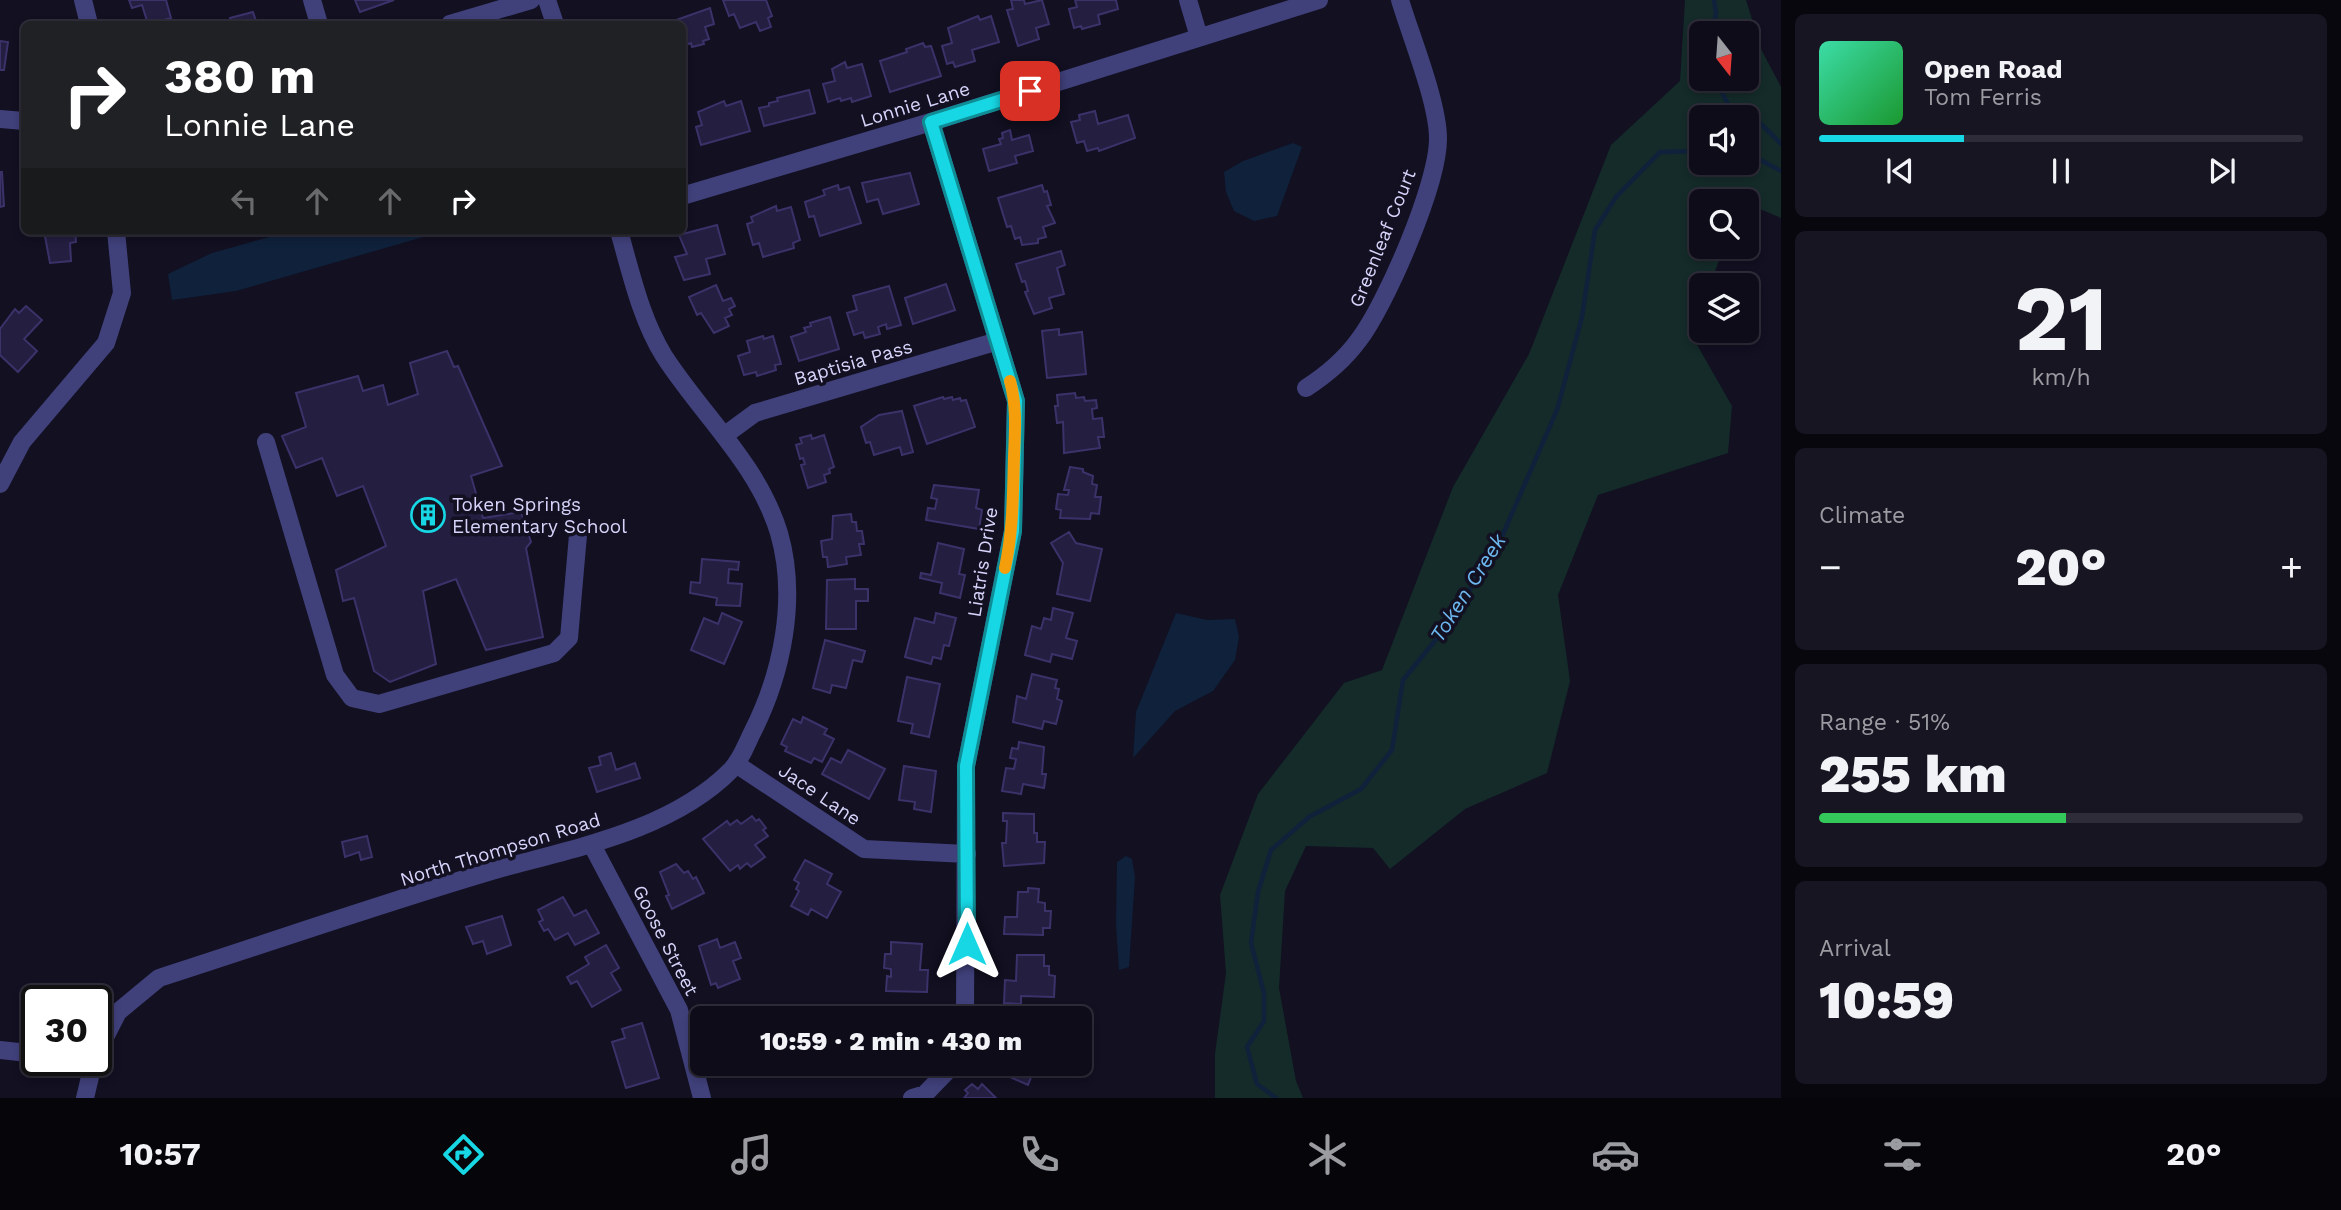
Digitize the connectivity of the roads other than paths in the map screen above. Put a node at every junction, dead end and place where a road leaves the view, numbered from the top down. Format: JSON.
{"nodes":[{"id":1,"x":83,"y":0,"type":"edge"},
{"id":2,"x":312,"y":0,"type":"edge"},
{"id":3,"x":531,"y":0,"type":"edge"},
{"id":4,"x":547,"y":0,"type":"edge"},
{"id":5,"x":1188,"y":0,"type":"edge"},
{"id":6,"x":1318,"y":0,"type":"edge"},
{"id":7,"x":1400,"y":0,"type":"edge"},
{"id":8,"x":88,"y":21,"type":"edge"},
{"id":9,"x":318,"y":21,"type":"edge"},
{"id":10,"x":460,"y":21,"type":"edge"},
{"id":11,"x":554,"y":21,"type":"edge"},
{"id":12,"x":1199,"y":37,"type":"junction"},
{"id":13,"x":0,"y":119,"type":"edge"},
{"id":14,"x":21,"y":121,"type":"edge"},
{"id":15,"x":931,"y":122,"type":"junction"},
{"id":16,"x":686,"y":195,"type":"edge"},
{"id":17,"x":116,"y":235,"type":"edge"},
{"id":18,"x":620,"y":235,"type":"edge"},
{"id":19,"x":998,"y":341,"type":"junction"},
{"id":20,"x":1306,"y":388,"type":"dead end"},
{"id":21,"x":725,"y":435,"type":"junction"},
{"id":22,"x":266,"y":442,"type":"dead end"},
{"id":23,"x":0,"y":484,"type":"edge"},
{"id":24,"x":578,"y":535,"type":"dead end"},
{"id":25,"x":736,"y":764,"type":"junction"},
{"id":26,"x":592,"y":845,"type":"junction"},
{"id":27,"x":967,"y":854,"type":"junction"},
{"id":28,"x":965,"y":1006,"type":"edge"},
{"id":29,"x":112,"y":1024,"type":"edge"},
{"id":30,"x":0,"y":1050,"type":"edge"},
{"id":31,"x":21,"y":1052,"type":"edge"},
{"id":32,"x":90,"y":1076,"type":"edge"},
{"id":33,"x":942,"y":1076,"type":"edge"},
{"id":34,"x":85,"y":1098,"type":"edge"},
{"id":35,"x":702,"y":1098,"type":"edge"},
{"id":36,"x":912,"y":1098,"type":"edge"}],
"edges":[{"from":1,"to":8,"type":"street"},
{"from":2,"to":9,"type":"street"},
{"from":3,"to":10,"type":"street"},
{"from":4,"to":11,"type":"street"},
{"from":5,"to":12,"type":"street"},
{"from":6,"to":12,"type":"street","name":"Lonnie Lane"},
{"from":7,"to":20,"type":"street","name":"Greenleaf Court"},
{"from":12,"to":15,"type":"street","name":"Lonnie Lane"},
{"from":13,"to":14,"type":"street"},
{"from":15,"to":16,"type":"street","name":"Lonnie Lane"},
{"from":15,"to":19,"type":"street","name":"Liatris Drive"},
{"from":17,"to":23,"type":"street"},
{"from":18,"to":21,"type":"street","name":"North Thompson Road"},
{"from":19,"to":21,"type":"street","name":"Baptisia Pass"},
{"from":19,"to":27,"type":"street","name":"Liatris Drive"},
{"from":21,"to":25,"type":"street","name":"North Thompson Road"},
{"from":22,"to":24,"type":"street"},
{"from":25,"to":26,"type":"street","name":"North Thompson Road"},
{"from":25,"to":27,"type":"street","name":"Jace Lane"},
{"from":26,"to":29,"type":"street","name":"North Thompson Road"},
{"from":26,"to":35,"type":"street","name":"Goose Street"},
{"from":27,"to":28,"type":"street","name":"Liatris Drive"},
{"from":30,"to":31,"type":"street"},
{"from":32,"to":34,"type":"street","name":"North Thompson Road"},
{"from":33,"to":36,"type":"street"}]}
